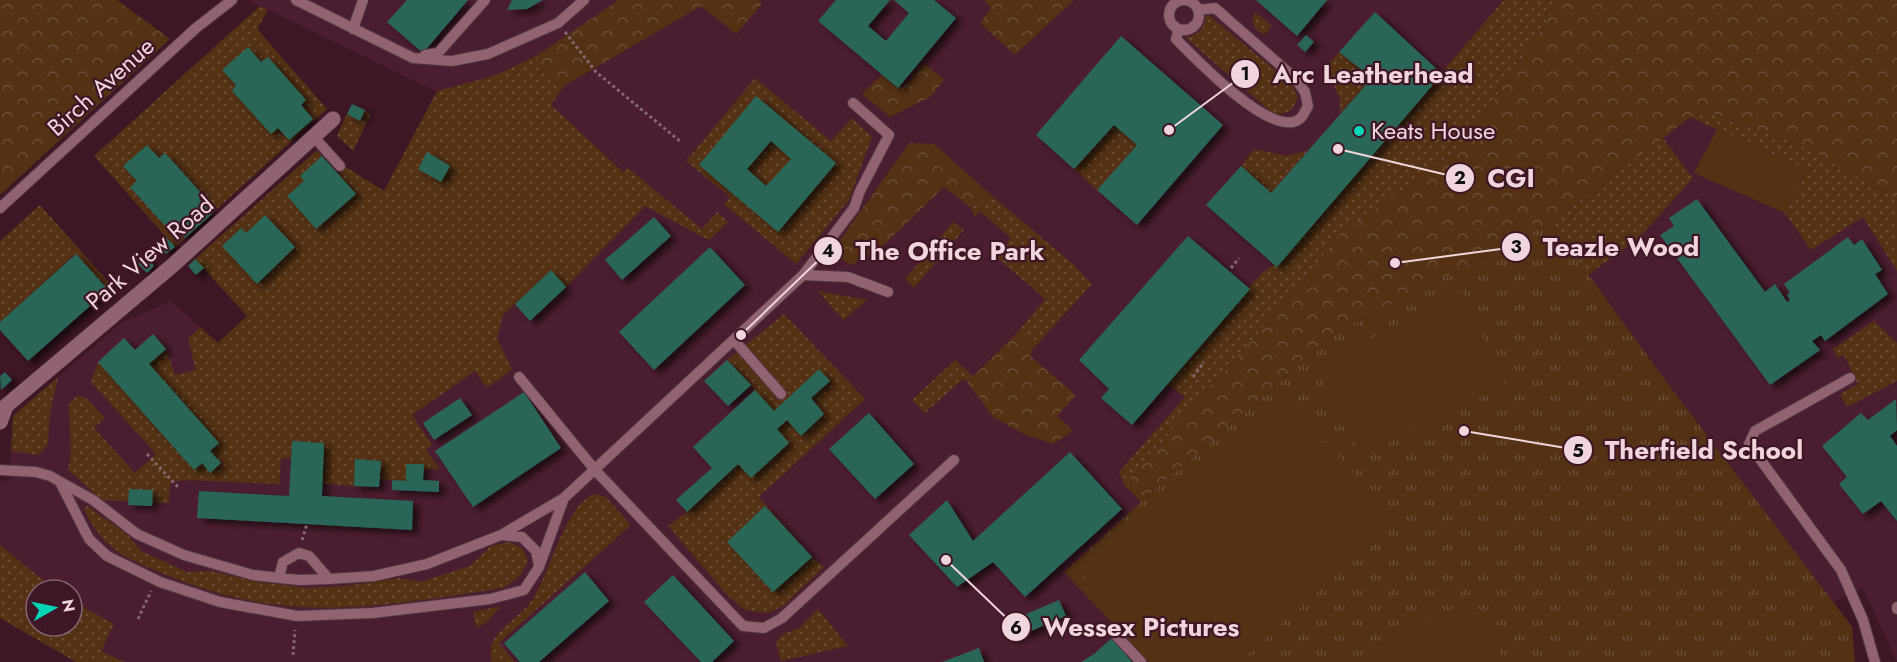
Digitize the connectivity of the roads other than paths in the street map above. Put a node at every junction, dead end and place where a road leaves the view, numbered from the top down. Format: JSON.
{"nodes":[{"id":1,"x":232,"y":0,"type":"edge"},
{"id":2,"x":296,"y":0,"type":"edge"},
{"id":3,"x":363,"y":0,"type":"edge"},
{"id":4,"x":485,"y":0,"type":"edge"},
{"id":5,"x":584,"y":0,"type":"edge"},
{"id":6,"x":1169,"y":3,"type":"edge"},
{"id":7,"x":1198,"y":10,"type":"junction"},
{"id":8,"x":353,"y":29,"type":"junction"},
{"id":9,"x":1179,"y":29,"type":"junction"},
{"id":10,"x":413,"y":58,"type":"junction"},
{"id":11,"x":853,"y":104,"type":"dead end"},
{"id":12,"x":333,"y":119,"type":"dead end"},
{"id":13,"x":314,"y":137,"type":"junction"},
{"id":14,"x":340,"y":166,"type":"dead end"},
{"id":15,"x":0,"y":208,"type":"edge"},
{"id":16,"x":803,"y":275,"type":"junction"},
{"id":17,"x":888,"y":292,"type":"dead end"},
{"id":18,"x":734,"y":340,"type":"junction"},
{"id":19,"x":519,"y":378,"type":"dead end"},
{"id":20,"x":1850,"y":378,"type":"dead end"},
{"id":21,"x":781,"y":394,"type":"dead end"},
{"id":22,"x":0,"y":422,"type":"edge"},
{"id":23,"x":954,"y":460,"type":"dead end"},
{"id":24,"x":0,"y":470,"type":"edge"},
{"id":25,"x":595,"y":470,"type":"junction"},
{"id":26,"x":61,"y":484,"type":"junction"},
{"id":27,"x":564,"y":498,"type":"junction"},
{"id":28,"x":501,"y":536,"type":"junction"},
{"id":29,"x":540,"y":567,"type":"junction"},
{"id":30,"x":279,"y":577,"type":"junction"},
{"id":31,"x":329,"y":579,"type":"junction"},
{"id":32,"x":1111,"y":630,"type":"dead end"},
{"id":33,"x":1141,"y":662,"type":"edge"},
{"id":34,"x":1875,"y":662,"type":"edge"}],
"edges":[{"from":1,"to":15,"type":"lane","name":"Birch Avenue"},
{"from":2,"to":8,"type":"lane"},
{"from":3,"to":8,"type":"lane"},
{"from":4,"to":10,"type":"lane"},
{"from":5,"to":10,"type":"lane"},
{"from":6,"to":7,"type":"lane"},
{"from":6,"to":9,"type":"lane"},
{"from":7,"to":9,"type":"lane"},
{"from":7,"to":9,"type":"lane"},
{"from":8,"to":10,"type":"lane"},
{"from":11,"to":16,"type":"lane"},
{"from":12,"to":13,"type":"street","name":"Park View Road"},
{"from":13,"to":14,"type":"lane"},
{"from":13,"to":22,"type":"street","name":"Park View Road"},
{"from":16,"to":17,"type":"lane"},
{"from":16,"to":18,"type":"lane"},
{"from":18,"to":21,"type":"lane"},
{"from":18,"to":25,"type":"lane"},
{"from":19,"to":25,"type":"lane"},
{"from":20,"to":34,"type":"lane"},
{"from":23,"to":25,"type":"lane"},
{"from":24,"to":26,"type":"lane"},
{"from":25,"to":27,"type":"lane"},
{"from":26,"to":29,"type":"lane"},
{"from":26,"to":30,"type":"lane"},
{"from":27,"to":28,"type":"lane"},
{"from":27,"to":29,"type":"lane"},
{"from":28,"to":29,"type":"lane"},
{"from":28,"to":31,"type":"lane"},
{"from":30,"to":31,"type":"lane"},
{"from":30,"to":31,"type":"lane"},
{"from":32,"to":33,"type":"lane"}]}
